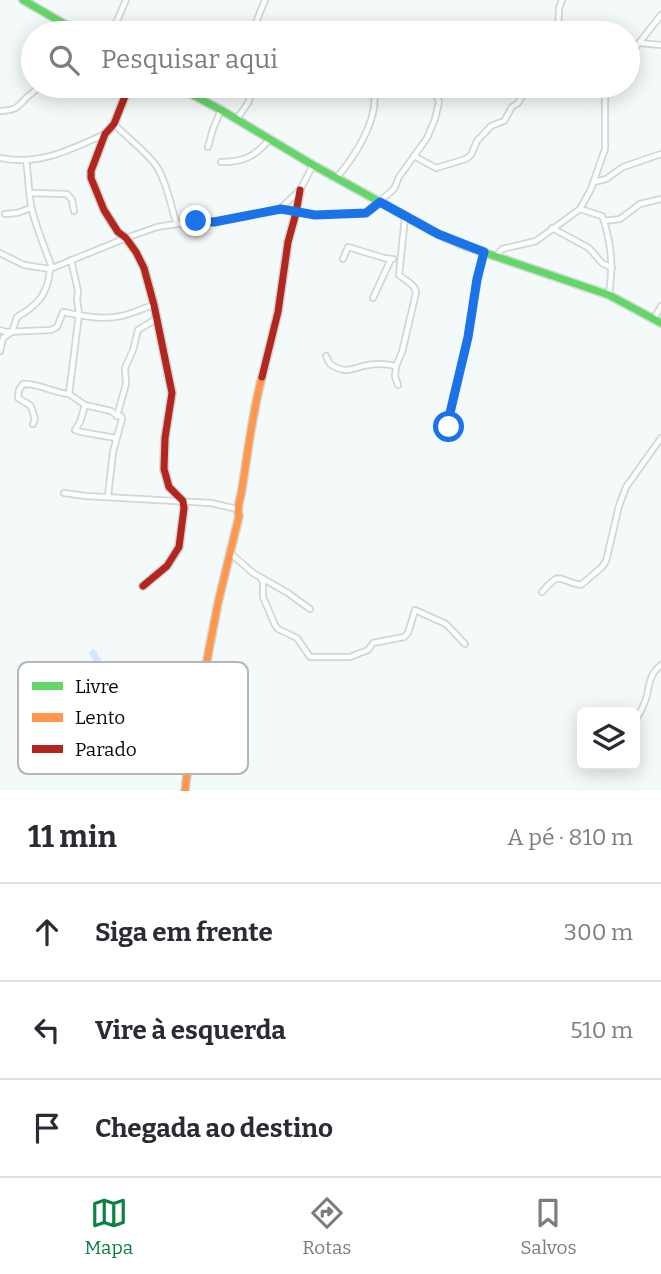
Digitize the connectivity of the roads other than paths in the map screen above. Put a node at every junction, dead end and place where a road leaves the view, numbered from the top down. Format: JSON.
{"nodes":[{"id":1,"x":23,"y":0,"type":"edge"},
{"id":2,"x":126,"y":0,"type":"edge"},
{"id":3,"x":265,"y":0,"type":"edge"},
{"id":4,"x":562,"y":0,"type":"edge"},
{"id":5,"x":661,"y":15,"type":"edge"},
{"id":6,"x":59,"y":21,"type":"edge"},
{"id":7,"x":117,"y":21,"type":"edge"},
{"id":8,"x":257,"y":21,"type":"edge"},
{"id":9,"x":558,"y":21,"type":"edge"},
{"id":10,"x":640,"y":42,"type":"edge"},
{"id":11,"x":640,"y":43,"type":"edge"},
{"id":12,"x":661,"y":45,"type":"edge"},
{"id":13,"x":27,"y":98,"type":"edge"},
{"id":14,"x":124,"y":98,"type":"edge"},
{"id":15,"x":198,"y":98,"type":"edge"},
{"id":16,"x":250,"y":98,"type":"edge"},
{"id":17,"x":375,"y":98,"type":"edge"},
{"id":18,"x":438,"y":98,"type":"edge"},
{"id":19,"x":521,"y":98,"type":"edge"},
{"id":20,"x":605,"y":98,"type":"edge"},
{"id":21,"x":221,"y":110,"type":"junction"},
{"id":22,"x":0,"y":111,"type":"edge"},
{"id":23,"x":237,"y":119,"type":"junction"},
{"id":24,"x":114,"y":124,"type":"junction"},
{"id":25,"x":105,"y":134,"type":"junction"},
{"id":26,"x":269,"y":140,"type":"junction"},
{"id":27,"x":208,"y":148,"type":"dead end"},
{"id":28,"x":414,"y":156,"type":"junction"},
{"id":29,"x":660,"y":157,"type":"edge"},
{"id":30,"x":0,"y":158,"type":"edge"},
{"id":31,"x":26,"y":161,"type":"junction"},
{"id":32,"x":221,"y":162,"type":"dead end"},
{"id":33,"x":313,"y":165,"type":"junction"},
{"id":34,"x":337,"y":177,"type":"junction"},
{"id":35,"x":594,"y":182,"type":"junction"},
{"id":36,"x":300,"y":190,"type":"junction"},
{"id":37,"x":30,"y":193,"type":"junction"},
{"id":38,"x":661,"y":199,"type":"edge"},
{"id":39,"x":380,"y":202,"type":"junction"},
{"id":40,"x":31,"y":208,"type":"junction"},
{"id":41,"x":281,"y":209,"type":"junction"},
{"id":42,"x":580,"y":209,"type":"junction"},
{"id":43,"x":74,"y":211,"type":"dead end"},
{"id":44,"x":296,"y":213,"type":"junction"},
{"id":45,"x":5,"y":214,"type":"dead end"},
{"id":46,"x":405,"y":217,"type":"junction"},
{"id":47,"x":604,"y":221,"type":"junction"},
{"id":48,"x":177,"y":224,"type":"junction"},
{"id":49,"x":552,"y":228,"type":"junction"},
{"id":50,"x":126,"y":238,"type":"junction"},
{"id":51,"x":484,"y":252,"type":"junction"},
{"id":52,"x":0,"y":253,"type":"edge"},
{"id":53,"x":496,"y":256,"type":"junction"},
{"id":54,"x":343,"y":259,"type":"dead end"},
{"id":55,"x":391,"y":259,"type":"junction"},
{"id":56,"x":400,"y":259,"type":"junction"},
{"id":57,"x":71,"y":260,"type":"junction"},
{"id":58,"x":613,"y":268,"type":"junction"},
{"id":59,"x":51,"y":269,"type":"junction"},
{"id":60,"x":609,"y":295,"type":"junction"},
{"id":61,"x":373,"y":298,"type":"dead end"},
{"id":62,"x":154,"y":304,"type":"junction"},
{"id":63,"x":661,"y":306,"type":"edge"},
{"id":64,"x":79,"y":314,"type":"junction"},
{"id":65,"x":156,"y":319,"type":"junction"},
{"id":66,"x":658,"y":321,"type":"edge"},
{"id":67,"x":0,"y":330,"type":"edge"},
{"id":68,"x":12,"y":332,"type":"junction"},
{"id":69,"x":0,"y":351,"type":"edge"},
{"id":70,"x":327,"y":356,"type":"dead end"},
{"id":71,"x":396,"y":366,"type":"junction"},
{"id":72,"x":398,"y":385,"type":"dead end"},
{"id":73,"x":69,"y":394,"type":"junction"},
{"id":74,"x":85,"y":405,"type":"junction"},
{"id":75,"x":117,"y":416,"type":"junction"},
{"id":76,"x":33,"y":424,"type":"dead end"},
{"id":77,"x":449,"y":427,"type":"dead end"},
{"id":78,"x":116,"y":438,"type":"junction"},
{"id":79,"x":661,"y":438,"type":"edge"},
{"id":80,"x":64,"y":493,"type":"dead end"},
{"id":81,"x":108,"y":496,"type":"junction"},
{"id":82,"x":183,"y":500,"type":"junction"},
{"id":83,"x":237,"y":509,"type":"junction"},
{"id":84,"x":229,"y":552,"type":"junction"},
{"id":85,"x":261,"y":578,"type":"junction"},
{"id":86,"x":143,"y":586,"type":"dead end"},
{"id":87,"x":542,"y":592,"type":"dead end"},
{"id":88,"x":310,"y":609,"type":"dead end"},
{"id":89,"x":465,"y":644,"type":"dead end"},
{"id":90,"x":206,"y":662,"type":"edge"},
{"id":91,"x":661,"y":665,"type":"edge"},
{"id":92,"x":640,"y":712,"type":"edge"}],
"edges":[{"from":1,"to":6,"type":"street"},
{"from":2,"to":7,"type":"street"},
{"from":3,"to":8,"type":"street"},
{"from":4,"to":9,"type":"street"},
{"from":5,"to":10,"type":"street"},
{"from":11,"to":12,"type":"street"},
{"from":13,"to":22,"type":"street"},
{"from":14,"to":24,"type":"street"},
{"from":15,"to":21,"type":"street"},
{"from":16,"to":23,"type":"street"},
{"from":17,"to":34,"type":"street"},
{"from":18,"to":28,"type":"street"},
{"from":19,"to":28,"type":"street"},
{"from":20,"to":35,"type":"street"},
{"from":21,"to":23,"type":"street"},
{"from":21,"to":27,"type":"street"},
{"from":23,"to":26,"type":"street"},
{"from":24,"to":25,"type":"street"},
{"from":24,"to":48,"type":"street"},
{"from":25,"to":31,"type":"street"},
{"from":25,"to":50,"type":"street"},
{"from":26,"to":32,"type":"street"},
{"from":26,"to":33,"type":"street"},
{"from":28,"to":39,"type":"street"},
{"from":29,"to":35,"type":"street"},
{"from":30,"to":31,"type":"street"},
{"from":31,"to":37,"type":"street"},
{"from":33,"to":34,"type":"street"},
{"from":33,"to":36,"type":"street"},
{"from":34,"to":39,"type":"street"},
{"from":35,"to":42,"type":"street"},
{"from":36,"to":41,"type":"street"},
{"from":36,"to":44,"type":"street"},
{"from":37,"to":40,"type":"street"},
{"from":37,"to":43,"type":"street"},
{"from":38,"to":47,"type":"street"},
{"from":39,"to":44,"type":"street"},
{"from":39,"to":46,"type":"street"},
{"from":40,"to":45,"type":"street"},
{"from":40,"to":59,"type":"street"},
{"from":41,"to":44,"type":"street"},
{"from":41,"to":48,"type":"street"},
{"from":42,"to":47,"type":"street"},
{"from":42,"to":49,"type":"street"},
{"from":44,"to":83,"type":"street"},
{"from":46,"to":51,"type":"street"},
{"from":46,"to":56,"type":"street"},
{"from":47,"to":58,"type":"street"},
{"from":48,"to":50,"type":"street"},
{"from":49,"to":53,"type":"street"},
{"from":49,"to":58,"type":"street"},
{"from":50,"to":57,"type":"street"},
{"from":50,"to":62,"type":"street"},
{"from":51,"to":53,"type":"street"},
{"from":51,"to":77,"type":"street"},
{"from":52,"to":59,"type":"street"},
{"from":53,"to":60,"type":"street"},
{"from":54,"to":55,"type":"street"},
{"from":55,"to":56,"type":"street"},
{"from":55,"to":61,"type":"street"},
{"from":56,"to":71,"type":"street"},
{"from":57,"to":59,"type":"street"},
{"from":57,"to":64,"type":"street"},
{"from":58,"to":60,"type":"street"},
{"from":59,"to":68,"type":"street"},
{"from":60,"to":66,"type":"street"},
{"from":62,"to":64,"type":"street"},
{"from":62,"to":65,"type":"street"},
{"from":63,"to":66,"type":"street"},
{"from":64,"to":68,"type":"street"},
{"from":64,"to":73,"type":"street"},
{"from":65,"to":75,"type":"street"},
{"from":65,"to":82,"type":"street"},
{"from":67,"to":68,"type":"street"},
{"from":68,"to":69,"type":"street"},
{"from":70,"to":71,"type":"street"},
{"from":71,"to":72,"type":"street"},
{"from":73,"to":74,"type":"street"},
{"from":73,"to":76,"type":"street"},
{"from":74,"to":75,"type":"street"},
{"from":74,"to":78,"type":"street"},
{"from":75,"to":78,"type":"street"},
{"from":78,"to":81,"type":"street"},
{"from":79,"to":87,"type":"street"},
{"from":80,"to":81,"type":"street"},
{"from":81,"to":82,"type":"street"},
{"from":82,"to":83,"type":"street"},
{"from":82,"to":86,"type":"street"},
{"from":83,"to":84,"type":"street"},
{"from":84,"to":85,"type":"street"},
{"from":84,"to":90,"type":"street"},
{"from":85,"to":88,"type":"street"},
{"from":85,"to":89,"type":"street"},
{"from":91,"to":92,"type":"street"}]}
